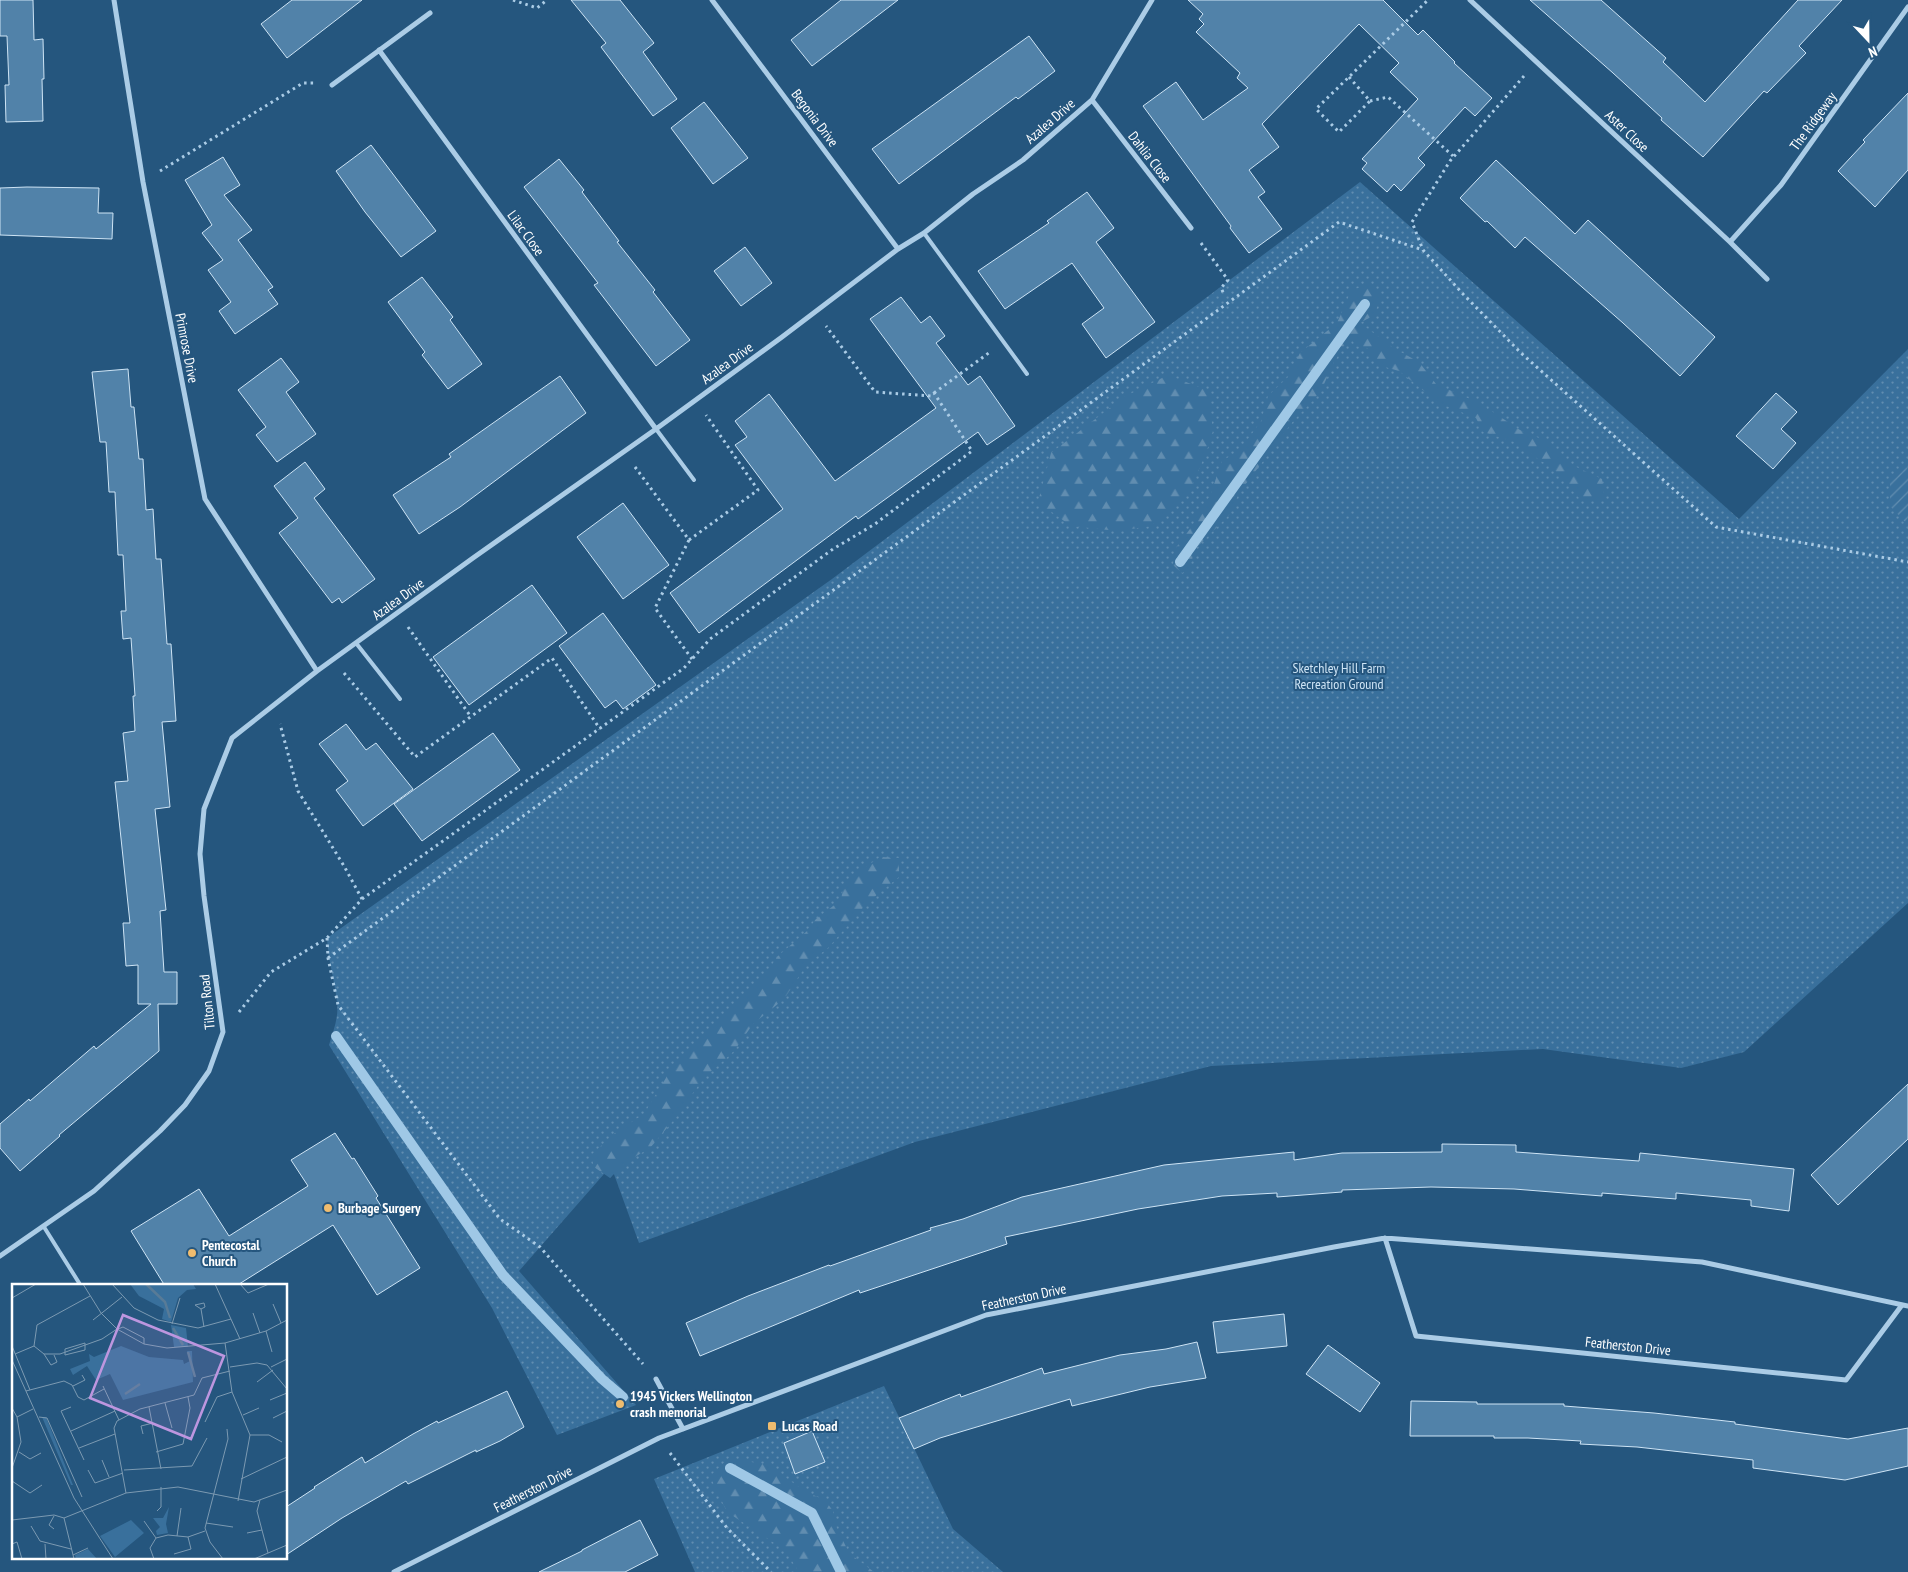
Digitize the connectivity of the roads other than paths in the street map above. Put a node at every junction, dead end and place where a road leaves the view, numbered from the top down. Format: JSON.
{"nodes":[{"id":1,"x":114,"y":0,"type":"edge"},
{"id":2,"x":721,"y":0,"type":"edge"},
{"id":3,"x":1152,"y":0,"type":"edge"},
{"id":4,"x":1470,"y":0,"type":"edge"},
{"id":5,"x":714,"y":2,"type":"edge"},
{"id":6,"x":1908,"y":7,"type":"edge"},
{"id":7,"x":430,"y":13,"type":"dead end"},
{"id":8,"x":378,"y":50,"type":"junction"},
{"id":9,"x":332,"y":85,"type":"road end"},
{"id":10,"x":1092,"y":100,"type":"junction"},
{"id":11,"x":1191,"y":228,"type":"road end"},
{"id":12,"x":924,"y":233,"type":"junction"},
{"id":13,"x":1730,"y":242,"type":"junction"},
{"id":14,"x":898,"y":250,"type":"junction"},
{"id":15,"x":1767,"y":279,"type":"dead end"},
{"id":16,"x":1027,"y":374,"type":"dead end"},
{"id":17,"x":656,"y":428,"type":"junction"},
{"id":18,"x":694,"y":480,"type":"dead end"},
{"id":19,"x":356,"y":643,"type":"junction"},
{"id":20,"x":317,"y":671,"type":"junction"},
{"id":21,"x":400,"y":699,"type":"dead end"},
{"id":22,"x":274,"y":704,"type":"joint"},
{"id":23,"x":44,"y":1227,"type":"junction"},
{"id":24,"x":1385,"y":1238,"type":"junction"},
{"id":25,"x":0,"y":1256,"type":"edge"},
{"id":26,"x":80,"y":1284,"type":"edge"},
{"id":27,"x":1905,"y":1306,"type":"edge"},
{"id":28,"x":656,"y":1379,"type":"road end"},
{"id":29,"x":684,"y":1429,"type":"junction"},
{"id":30,"x":394,"y":1572,"type":"edge"}],
"edges":[{"from":1,"to":20,"type":"street","name":"Primrose Drive"},
{"from":2,"to":5,"type":"street"},
{"from":3,"to":10,"type":"street","name":"Azalea Drive"},
{"from":4,"to":13,"type":"street","name":"Aster Close"},
{"from":5,"to":14,"type":"street","name":"Begonia Drive"},
{"from":6,"to":13,"type":"street","name":"The Ridgeway"},
{"from":7,"to":8,"type":"street"},
{"from":8,"to":9,"type":"street"},
{"from":8,"to":17,"type":"street","name":"Lilac Close"},
{"from":10,"to":11,"type":"street","name":"Dahlia Close"},
{"from":10,"to":12,"type":"street","name":"Azalea Drive"},
{"from":12,"to":14,"type":"street","name":"Azalea Drive"},
{"from":12,"to":16,"type":"lane"},
{"from":13,"to":15,"type":"street","name":"Aster Close"},
{"from":14,"to":17,"type":"street","name":"Azalea Drive"},
{"from":17,"to":18,"type":"lane"},
{"from":17,"to":19,"type":"street","name":"Azalea Drive"},
{"from":19,"to":20,"type":"street","name":"Azalea Drive"},
{"from":19,"to":21,"type":"lane"},
{"from":20,"to":22,"type":"street","name":"Azalea Drive"},
{"from":22,"to":23,"type":"street","name":"Tilton Road"},
{"from":23,"to":25,"type":"street","name":"Tilton Road"},
{"from":23,"to":26,"type":"lane"},
{"from":24,"to":27,"type":"street","name":"Featherston Drive"},
{"from":24,"to":27,"type":"street","name":"Featherston Drive"},
{"from":24,"to":29,"type":"street","name":"Featherston Drive"},
{"from":28,"to":29,"type":"street"},
{"from":29,"to":30,"type":"street","name":"Featherston Drive"}]}
